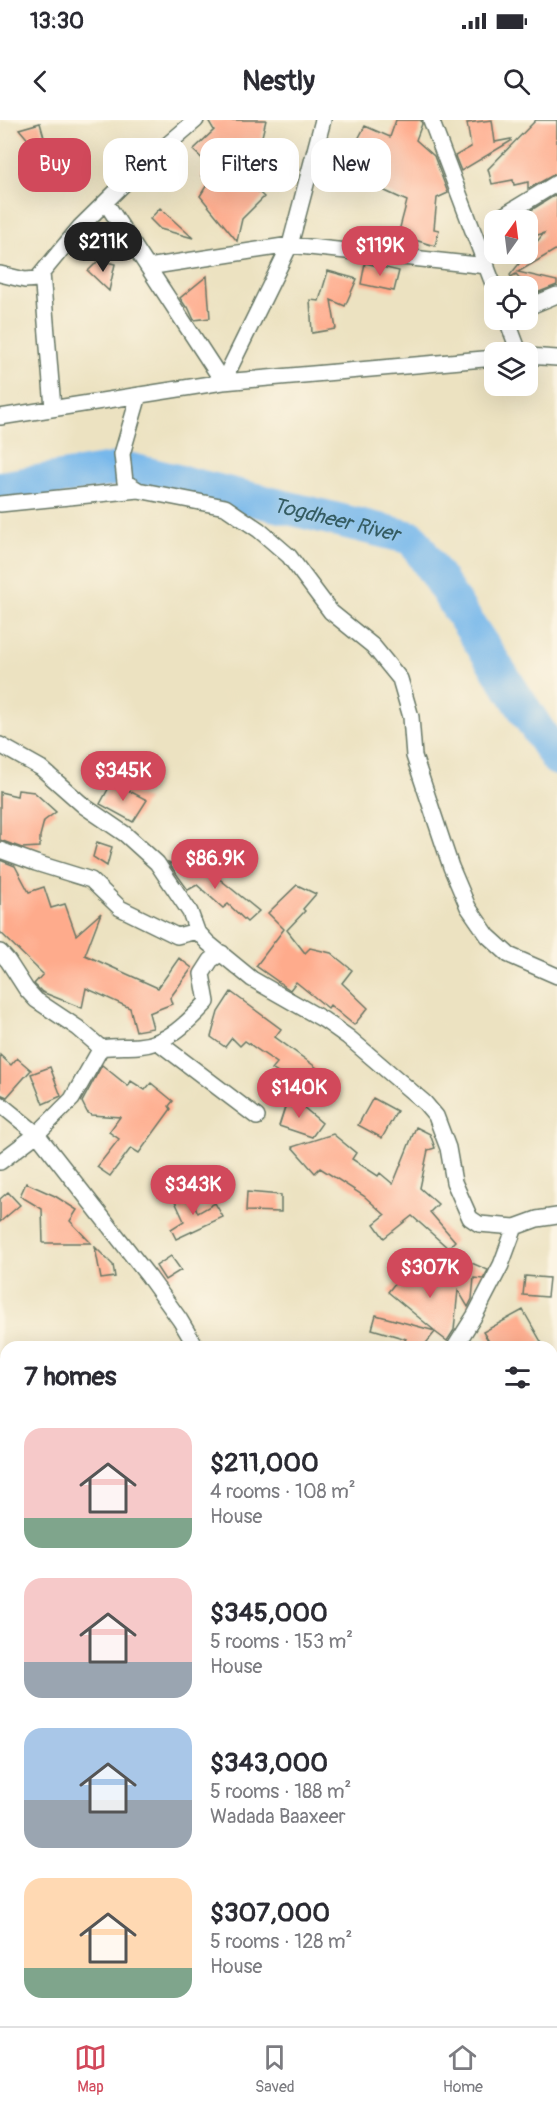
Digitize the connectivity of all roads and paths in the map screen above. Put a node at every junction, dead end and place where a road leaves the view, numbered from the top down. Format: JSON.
{"nodes":[{"id":1,"x":195,"y":120,"type":"edge"},
{"id":2,"x":323,"y":120,"type":"edge"},
{"id":3,"x":431,"y":120,"type":"edge"},
{"id":4,"x":557,"y":183,"type":"edge"},
{"id":5,"x":106,"y":202,"type":"junction"},
{"id":6,"x":513,"y":210,"type":"edge"},
{"id":7,"x":484,"y":227,"type":"edge"},
{"id":8,"x":474,"y":233,"type":"junction"},
{"id":9,"x":290,"y":245,"type":"junction"},
{"id":10,"x":487,"y":266,"type":"junction"},
{"id":11,"x":148,"y":267,"type":"junction"},
{"id":12,"x":42,"y":273,"type":"junction"},
{"id":13,"x":0,"y":274,"type":"edge"},
{"id":14,"x":490,"y":276,"type":"edge"},
{"id":15,"x":557,"y":294,"type":"edge"},
{"id":16,"x":538,"y":302,"type":"edge"},
{"id":17,"x":538,"y":357,"type":"edge"},
{"id":18,"x":557,"y":358,"type":"edge"},
{"id":19,"x":484,"y":359,"type":"edge"},
{"id":20,"x":223,"y":382,"type":"junction"},
{"id":21,"x":139,"y":395,"type":"junction"},
{"id":22,"x":53,"y":408,"type":"junction"},
{"id":23,"x":0,"y":417,"type":"edge"},
{"id":24,"x":138,"y":490,"type":"junction"},
{"id":25,"x":0,"y":504,"type":"edge"},
{"id":26,"x":0,"y":745,"type":"edge"},
{"id":27,"x":0,"y":850,"type":"edge"},
{"id":28,"x":197,"y":931,"type":"junction"},
{"id":29,"x":0,"y":952,"type":"edge"},
{"id":30,"x":222,"y":953,"type":"junction"},
{"id":31,"x":557,"y":976,"type":"edge"},
{"id":32,"x":158,"y":1042,"type":"junction"},
{"id":33,"x":101,"y":1048,"type":"junction"},
{"id":34,"x":0,"y":1104,"type":"edge"},
{"id":35,"x":257,"y":1117,"type":"dead end"},
{"id":36,"x":37,"y":1134,"type":"junction"},
{"id":37,"x":0,"y":1162,"type":"edge"},
{"id":38,"x":557,"y":1216,"type":"edge"},
{"id":39,"x":515,"y":1227,"type":"junction"},
{"id":40,"x":192,"y":1341,"type":"edge"},
{"id":41,"x":459,"y":1341,"type":"edge"}],
"edges":[{"from":1,"to":5,"type":"street"},
{"from":2,"to":9,"type":"street"},
{"from":3,"to":8,"type":"street"},
{"from":4,"to":6,"type":"street"},
{"from":5,"to":11,"type":"street"},
{"from":5,"to":12,"type":"street"},
{"from":7,"to":8,"type":"street"},
{"from":8,"to":10,"type":"street"},
{"from":9,"to":10,"type":"street"},
{"from":9,"to":11,"type":"street"},
{"from":9,"to":20,"type":"street"},
{"from":10,"to":14,"type":"street"},
{"from":11,"to":20,"type":"street"},
{"from":12,"to":13,"type":"street"},
{"from":12,"to":22,"type":"street"},
{"from":15,"to":16,"type":"street"},
{"from":17,"to":18,"type":"street"},
{"from":19,"to":20,"type":"street"},
{"from":20,"to":21,"type":"street"},
{"from":21,"to":22,"type":"street"},
{"from":21,"to":24,"type":"street"},
{"from":22,"to":23,"type":"street"},
{"from":24,"to":25,"type":"street"},
{"from":24,"to":31,"type":"street"},
{"from":26,"to":28,"type":"street"},
{"from":27,"to":28,"type":"street"},
{"from":28,"to":30,"type":"street"},
{"from":29,"to":33,"type":"street"},
{"from":30,"to":32,"type":"street"},
{"from":30,"to":39,"type":"street"},
{"from":32,"to":33,"type":"street"},
{"from":32,"to":35,"type":"street"},
{"from":33,"to":36,"type":"street"},
{"from":34,"to":36,"type":"street"},
{"from":36,"to":37,"type":"street"},
{"from":36,"to":40,"type":"street"},
{"from":38,"to":39,"type":"street"},
{"from":39,"to":41,"type":"street"}]}
